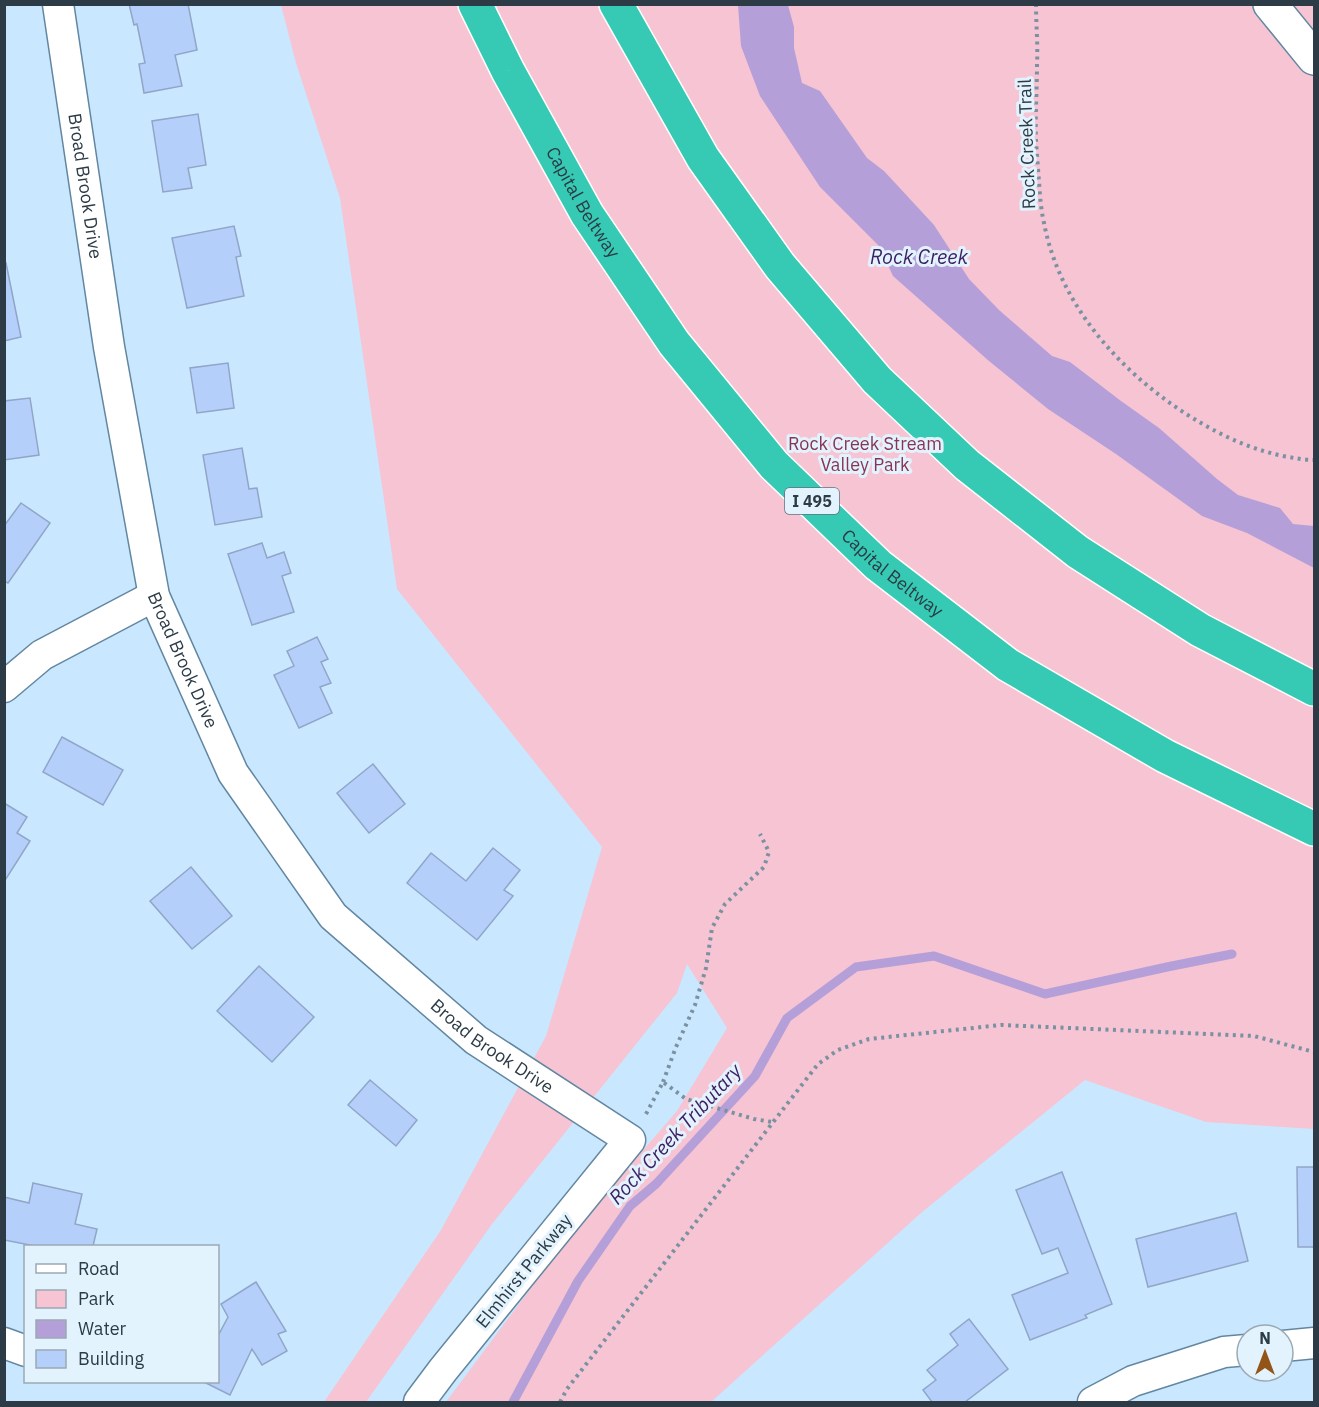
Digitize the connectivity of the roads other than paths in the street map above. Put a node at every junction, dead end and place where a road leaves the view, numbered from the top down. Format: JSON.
{"nodes":[{"id":1,"x":57,"y":4,"type":"edge"},
{"id":2,"x":475,"y":4,"type":"edge"},
{"id":3,"x":616,"y":4,"type":"edge"},
{"id":4,"x":1270,"y":4,"type":"edge"},
{"id":5,"x":1314,"y":58,"type":"edge"},
{"id":6,"x":154,"y":596,"type":"junction"},
{"id":7,"x":4,"y":687,"type":"edge"},
{"id":8,"x":1314,"y":689,"type":"edge"},
{"id":9,"x":1314,"y":829,"type":"edge"},
{"id":10,"x":630,"y":1140,"type":"joint"},
{"id":11,"x":4,"y":1343,"type":"edge"},
{"id":12,"x":1314,"y":1343,"type":"edge"},
{"id":13,"x":1295,"y":1345,"type":"edge"},
{"id":14,"x":24,"y":1350,"type":"edge"},
{"id":15,"x":1235,"y":1351,"type":"edge"},
{"id":16,"x":419,"y":1402,"type":"edge"},
{"id":17,"x":1093,"y":1402,"type":"edge"}],
"edges":[{"from":1,"to":6,"type":"street","name":"Broad Brook Drive"},
{"from":2,"to":9,"type":"highway","name":"Capital Beltway","number":"I 495"},
{"from":3,"to":8,"type":"highway"},
{"from":4,"to":5,"type":"street"},
{"from":6,"to":7,"type":"street"},
{"from":6,"to":10,"type":"street","name":"Broad Brook Drive"},
{"from":10,"to":16,"type":"street","name":"Elmhirst Parkway"},
{"from":11,"to":14,"type":"street"},
{"from":12,"to":13,"type":"street"},
{"from":15,"to":17,"type":"street"}]}
